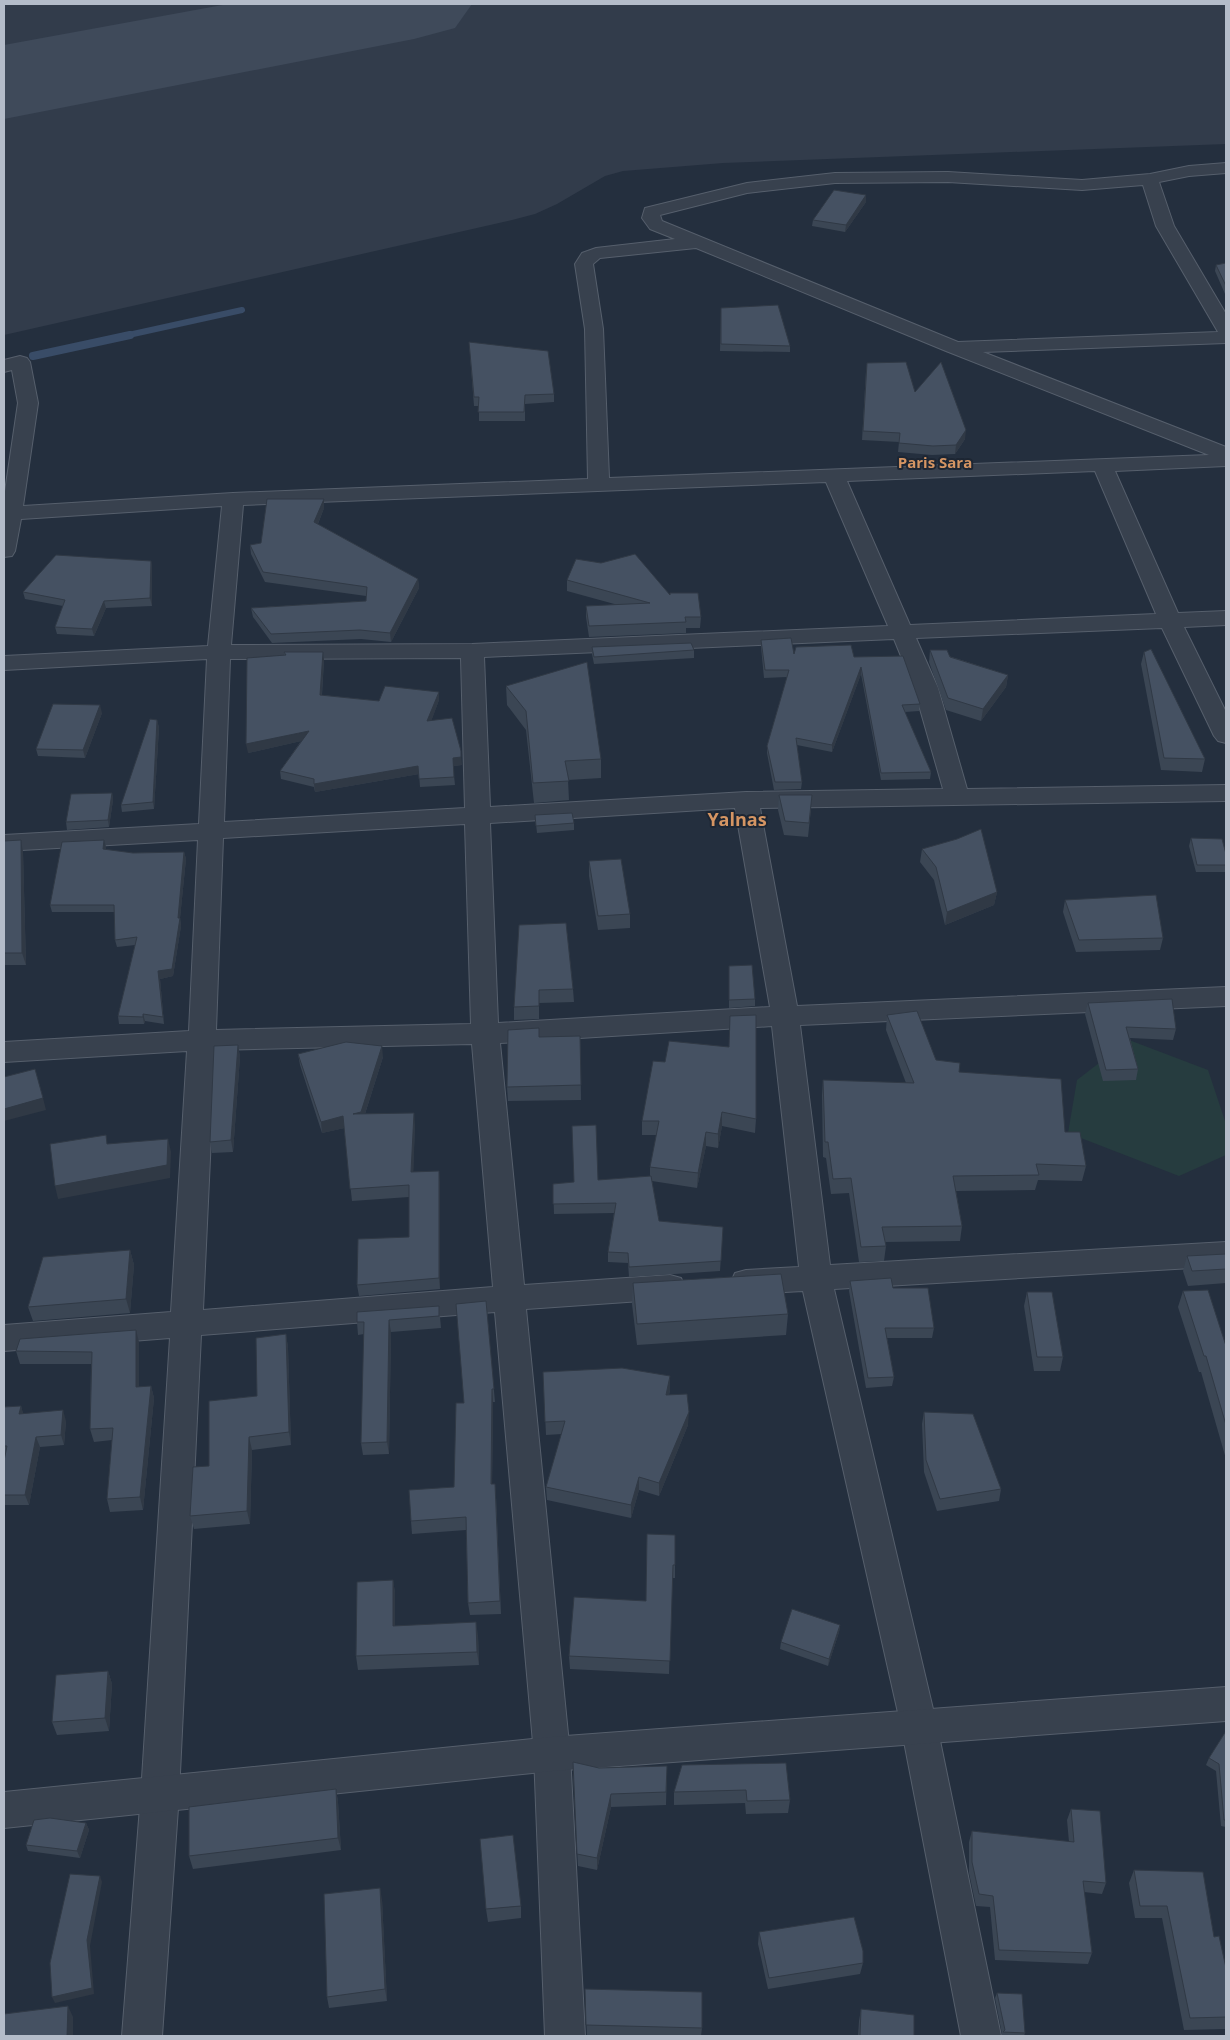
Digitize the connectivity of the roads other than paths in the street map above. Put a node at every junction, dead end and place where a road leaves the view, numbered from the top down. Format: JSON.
{"nodes":[{"id":1,"x":1226,"y":168,"type":"edge"},
{"id":2,"x":1150,"y":179,"type":"junction"},
{"id":3,"x":701,"y":242,"type":"junction"},
{"id":4,"x":1226,"y":329,"type":"edge"},
{"id":5,"x":1226,"y":338,"type":"edge"},
{"id":6,"x":953,"y":347,"type":"junction"},
{"id":7,"x":4,"y":366,"type":"edge"},
{"id":8,"x":1226,"y":454,"type":"edge"},
{"id":9,"x":1226,"y":460,"type":"edge"},
{"id":10,"x":1103,"y":466,"type":"junction"},
{"id":11,"x":834,"y":476,"type":"junction"},
{"id":12,"x":599,"y":484,"type":"junction"},
{"id":13,"x":234,"y":499,"type":"junction"},
{"id":14,"x":8,"y":514,"type":"edge"},
{"id":15,"x":4,"y":551,"type":"edge"},
{"id":16,"x":1226,"y":618,"type":"edge"},
{"id":17,"x":1170,"y":620,"type":"junction"},
{"id":18,"x":903,"y":632,"type":"junction"},
{"id":19,"x":472,"y":651,"type":"junction"},
{"id":20,"x":220,"y":652,"type":"junction"},
{"id":21,"x":4,"y":663,"type":"edge"},
{"id":22,"x":1226,"y":736,"type":"edge"},
{"id":23,"x":1226,"y":793,"type":"edge"},
{"id":24,"x":958,"y":797,"type":"junction"},
{"id":25,"x":746,"y":800,"type":"junction"},
{"id":26,"x":477,"y":816,"type":"junction"},
{"id":27,"x":213,"y":831,"type":"junction"},
{"id":28,"x":4,"y":843,"type":"edge"},
{"id":29,"x":1226,"y":996,"type":"edge"},
{"id":30,"x":785,"y":1016,"type":"junction"},
{"id":31,"x":485,"y":1034,"type":"junction"},
{"id":32,"x":202,"y":1040,"type":"junction"},
{"id":33,"x":4,"y":1052,"type":"edge"},
{"id":34,"x":1226,"y":1254,"type":"edge"},
{"id":35,"x":816,"y":1278,"type":"junction"},
{"id":36,"x":511,"y":1298,"type":"junction"},
{"id":37,"x":186,"y":1323,"type":"junction"},
{"id":38,"x":4,"y":1338,"type":"edge"},
{"id":39,"x":1226,"y":1704,"type":"edge"},
{"id":40,"x":919,"y":1726,"type":"junction"},
{"id":41,"x":552,"y":1754,"type":"junction"},
{"id":42,"x":160,"y":1794,"type":"junction"},
{"id":43,"x":4,"y":1810,"type":"edge"},
{"id":44,"x":142,"y":2036,"type":"edge"},
{"id":45,"x":565,"y":2036,"type":"edge"},
{"id":46,"x":981,"y":2036,"type":"edge"}],
"edges":[{"from":1,"to":2,"type":"street"},
{"from":2,"to":3,"type":"street"},
{"from":2,"to":4,"type":"street"},
{"from":3,"to":6,"type":"street"},
{"from":3,"to":12,"type":"street"},
{"from":5,"to":6,"type":"street"},
{"from":6,"to":8,"type":"street"},
{"from":7,"to":14,"type":"street"},
{"from":9,"to":10,"type":"street"},
{"from":10,"to":11,"type":"street"},
{"from":10,"to":17,"type":"street"},
{"from":11,"to":12,"type":"street"},
{"from":11,"to":18,"type":"street"},
{"from":12,"to":13,"type":"street"},
{"from":13,"to":14,"type":"street"},
{"from":13,"to":20,"type":"street"},
{"from":14,"to":15,"type":"street"},
{"from":16,"to":17,"type":"street"},
{"from":17,"to":18,"type":"street"},
{"from":17,"to":22,"type":"street"},
{"from":18,"to":19,"type":"street"},
{"from":18,"to":24,"type":"street"},
{"from":19,"to":20,"type":"street"},
{"from":19,"to":26,"type":"street"},
{"from":20,"to":21,"type":"street"},
{"from":20,"to":27,"type":"street"},
{"from":23,"to":24,"type":"street"},
{"from":24,"to":25,"type":"street"},
{"from":25,"to":26,"type":"street"},
{"from":25,"to":30,"type":"street"},
{"from":26,"to":27,"type":"street"},
{"from":26,"to":31,"type":"street"},
{"from":27,"to":28,"type":"street"},
{"from":27,"to":32,"type":"street"},
{"from":29,"to":30,"type":"street"},
{"from":30,"to":31,"type":"street"},
{"from":30,"to":35,"type":"street"},
{"from":31,"to":32,"type":"street"},
{"from":31,"to":36,"type":"street"},
{"from":32,"to":33,"type":"street"},
{"from":32,"to":37,"type":"street"},
{"from":34,"to":35,"type":"street"},
{"from":35,"to":36,"type":"street"},
{"from":35,"to":40,"type":"street"},
{"from":36,"to":37,"type":"street"},
{"from":36,"to":41,"type":"street"},
{"from":37,"to":38,"type":"street"},
{"from":37,"to":42,"type":"street"},
{"from":39,"to":40,"type":"street"},
{"from":40,"to":41,"type":"street"},
{"from":40,"to":46,"type":"street"},
{"from":41,"to":42,"type":"street"},
{"from":41,"to":45,"type":"street"},
{"from":42,"to":43,"type":"street"},
{"from":42,"to":44,"type":"street"}]}
